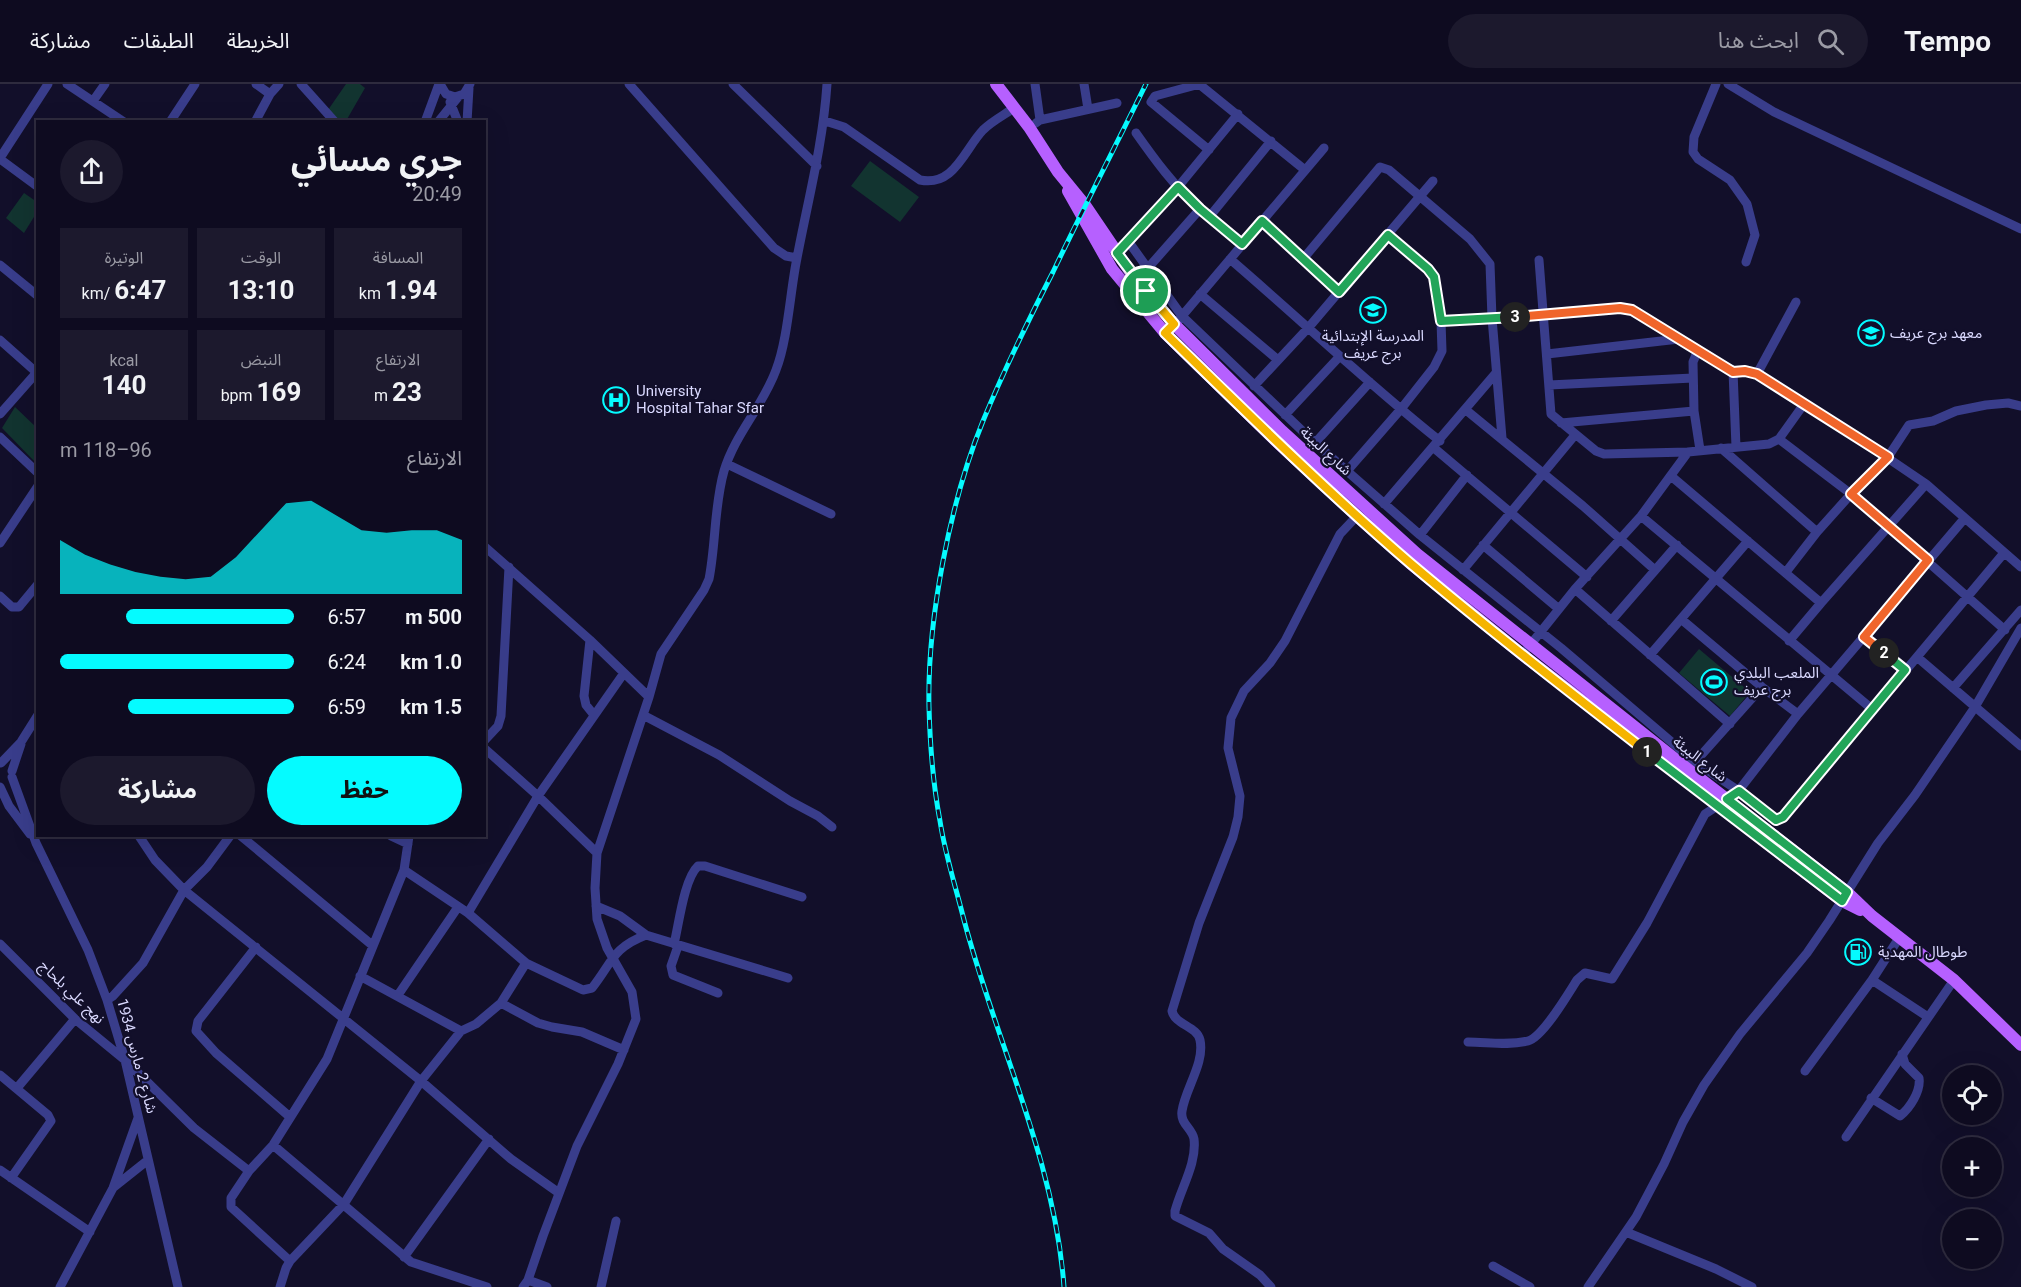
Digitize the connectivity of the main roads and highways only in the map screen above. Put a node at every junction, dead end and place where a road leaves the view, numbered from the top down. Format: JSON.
{"nodes":[{"id":1,"x":996,"y":84,"type":"edge"},
{"id":2,"x":1058,"y":172,"type":"junction"},
{"id":3,"x":1174,"y":324,"type":"junction"},
{"id":4,"x":1526,"y":650,"type":"junction"},
{"id":5,"x":2021,"y":1044,"type":"edge"}],
"edges":[{"from":1,"to":2,"type":"main road","name":"شارع البيئة"},
{"from":2,"to":3,"type":"main road","name":"شارع البيئة"},
{"from":2,"to":3,"type":"main road","name":"شارع البيئة"},
{"from":3,"to":4,"type":"main road","name":"شارع البيئة"},
{"from":3,"to":4,"type":"main road","name":"شارع البيئة"},
{"from":4,"to":5,"type":"main road","name":"شارع البيئة"}]}
